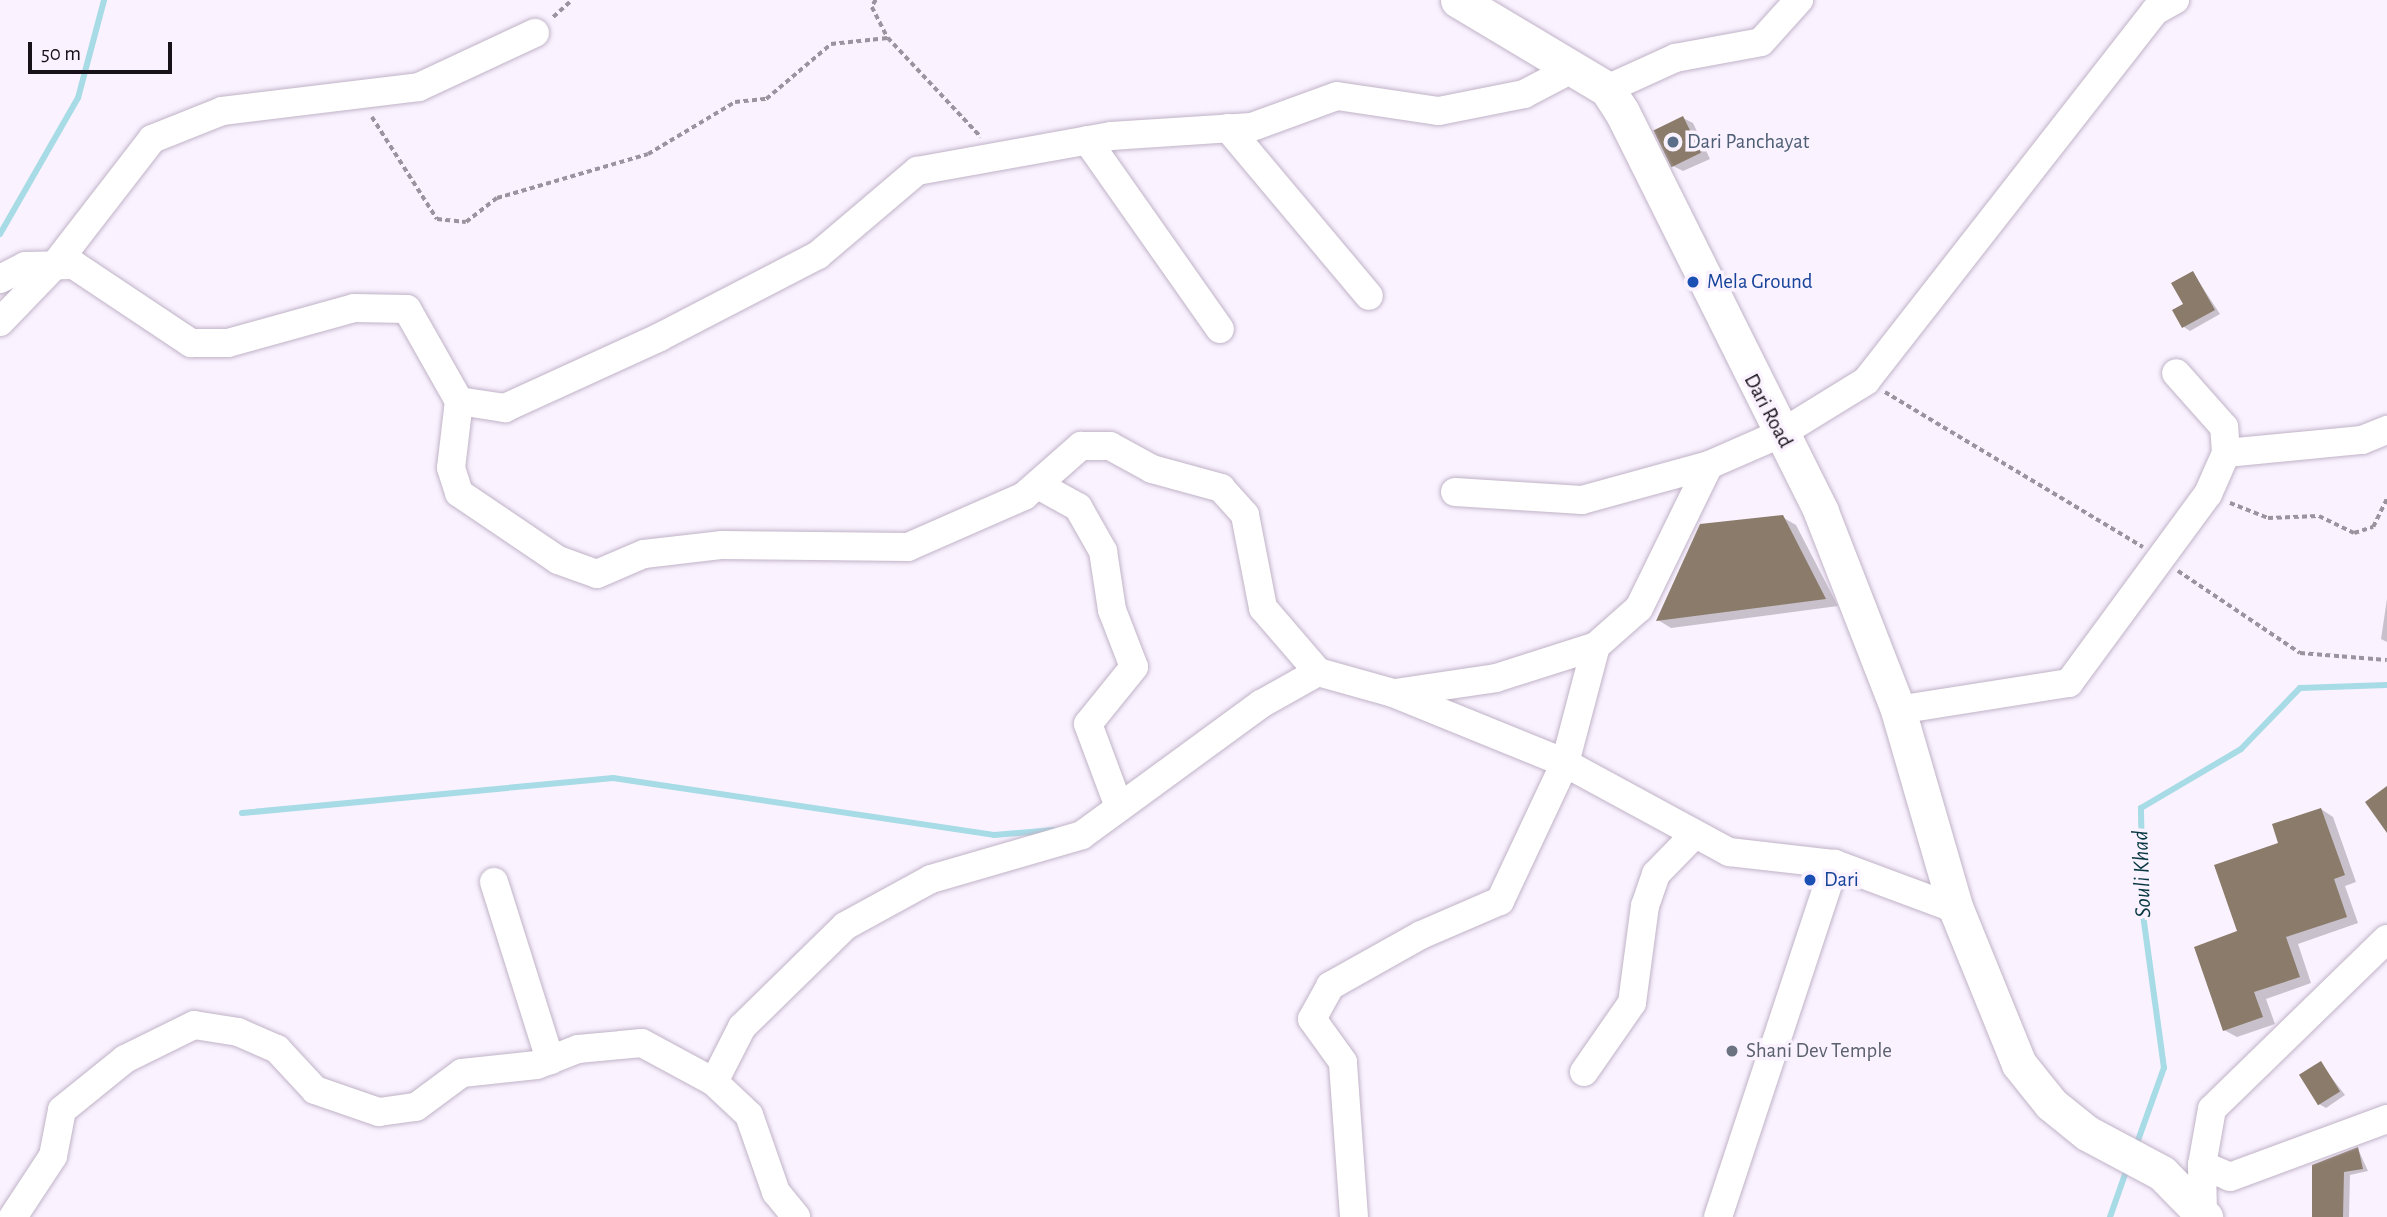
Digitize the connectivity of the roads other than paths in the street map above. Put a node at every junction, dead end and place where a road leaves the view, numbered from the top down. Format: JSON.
{"nodes":[{"id":1,"x":1458,"y":0,"type":"edge"},
{"id":2,"x":1799,"y":0,"type":"edge"},
{"id":3,"x":2175,"y":0,"type":"edge"},
{"id":4,"x":535,"y":33,"type":"road end"},
{"id":5,"x":1574,"y":68,"type":"junction"},
{"id":6,"x":1606,"y":89,"type":"junction"},
{"id":7,"x":1228,"y":128,"type":"junction"},
{"id":8,"x":1087,"y":140,"type":"junction"},
{"id":9,"x":54,"y":266,"type":"junction"},
{"id":10,"x":0,"y":279,"type":"edge"},
{"id":11,"x":1369,"y":296,"type":"dead end"},
{"id":12,"x":0,"y":321,"type":"edge"},
{"id":13,"x":1220,"y":329,"type":"dead end"},
{"id":14,"x":2176,"y":373,"type":"dead end"},
{"id":15,"x":459,"y":401,"type":"junction"},
{"id":16,"x":2387,"y":430,"type":"edge"},
{"id":17,"x":1780,"y":434,"type":"junction"},
{"id":18,"x":2226,"y":453,"type":"junction"},
{"id":19,"x":1709,"y":465,"type":"junction"},
{"id":20,"x":1038,"y":485,"type":"junction"},
{"id":21,"x":1455,"y":492,"type":"dead end"},
{"id":22,"x":1596,"y":646,"type":"junction"},
{"id":23,"x":1318,"y":672,"type":"junction"},
{"id":24,"x":1393,"y":693,"type":"junction"},
{"id":25,"x":1898,"y":709,"type":"junction"},
{"id":26,"x":1565,"y":763,"type":"junction"},
{"id":27,"x":1119,"y":807,"type":"junction"},
{"id":28,"x":1692,"y":837,"type":"junction"},
{"id":29,"x":1835,"y":864,"type":"junction"},
{"id":30,"x":494,"y":882,"type":"dead end"},
{"id":31,"x":1956,"y":909,"type":"junction"},
{"id":32,"x":2387,"y":939,"type":"edge"},
{"id":33,"x":550,"y":1060,"type":"junction"},
{"id":34,"x":1584,"y":1072,"type":"dead end"},
{"id":35,"x":715,"y":1082,"type":"junction"},
{"id":36,"x":2387,"y":1119,"type":"edge"},
{"id":37,"x":2202,"y":1165,"type":"junction"},
{"id":38,"x":2204,"y":1215,"type":"edge"},
{"id":39,"x":13,"y":1217,"type":"edge"},
{"id":40,"x":796,"y":1217,"type":"edge"},
{"id":41,"x":1354,"y":1217,"type":"edge"},
{"id":42,"x":1718,"y":1217,"type":"edge"}],
"edges":[{"from":1,"to":5,"type":"main road","name":"Dari Road"},
{"from":2,"to":6,"type":"street"},
{"from":3,"to":17,"type":"street"},
{"from":4,"to":9,"type":"street"},
{"from":5,"to":6,"type":"main road","name":"Dari Road"},
{"from":5,"to":7,"type":"street"},
{"from":6,"to":17,"type":"main road","name":"Dari Road"},
{"from":7,"to":8,"type":"street"},
{"from":7,"to":11,"type":"street"},
{"from":8,"to":13,"type":"street"},
{"from":8,"to":15,"type":"street"},
{"from":9,"to":10,"type":"street"},
{"from":9,"to":12,"type":"street"},
{"from":9,"to":15,"type":"street"},
{"from":14,"to":18,"type":"street"},
{"from":15,"to":20,"type":"street"},
{"from":16,"to":18,"type":"street"},
{"from":17,"to":19,"type":"street"},
{"from":17,"to":25,"type":"main road","name":"Dari Road"},
{"from":18,"to":25,"type":"street"},
{"from":19,"to":21,"type":"street"},
{"from":19,"to":22,"type":"street"},
{"from":20,"to":23,"type":"street"},
{"from":20,"to":27,"type":"street"},
{"from":22,"to":24,"type":"street"},
{"from":22,"to":26,"type":"street"},
{"from":23,"to":24,"type":"street"},
{"from":23,"to":27,"type":"street"},
{"from":24,"to":26,"type":"street"},
{"from":25,"to":31,"type":"main road","name":"Dari Road"},
{"from":26,"to":28,"type":"street"},
{"from":26,"to":41,"type":"street"},
{"from":27,"to":35,"type":"street"},
{"from":28,"to":29,"type":"street"},
{"from":28,"to":34,"type":"street"},
{"from":29,"to":31,"type":"street"},
{"from":29,"to":42,"type":"street"},
{"from":30,"to":33,"type":"street"},
{"from":31,"to":38,"type":"main road","name":"Dari Road"},
{"from":32,"to":37,"type":"street"},
{"from":33,"to":35,"type":"street"},
{"from":33,"to":39,"type":"street"},
{"from":35,"to":40,"type":"street"},
{"from":36,"to":37,"type":"street"},
{"from":37,"to":38,"type":"street"}]}
